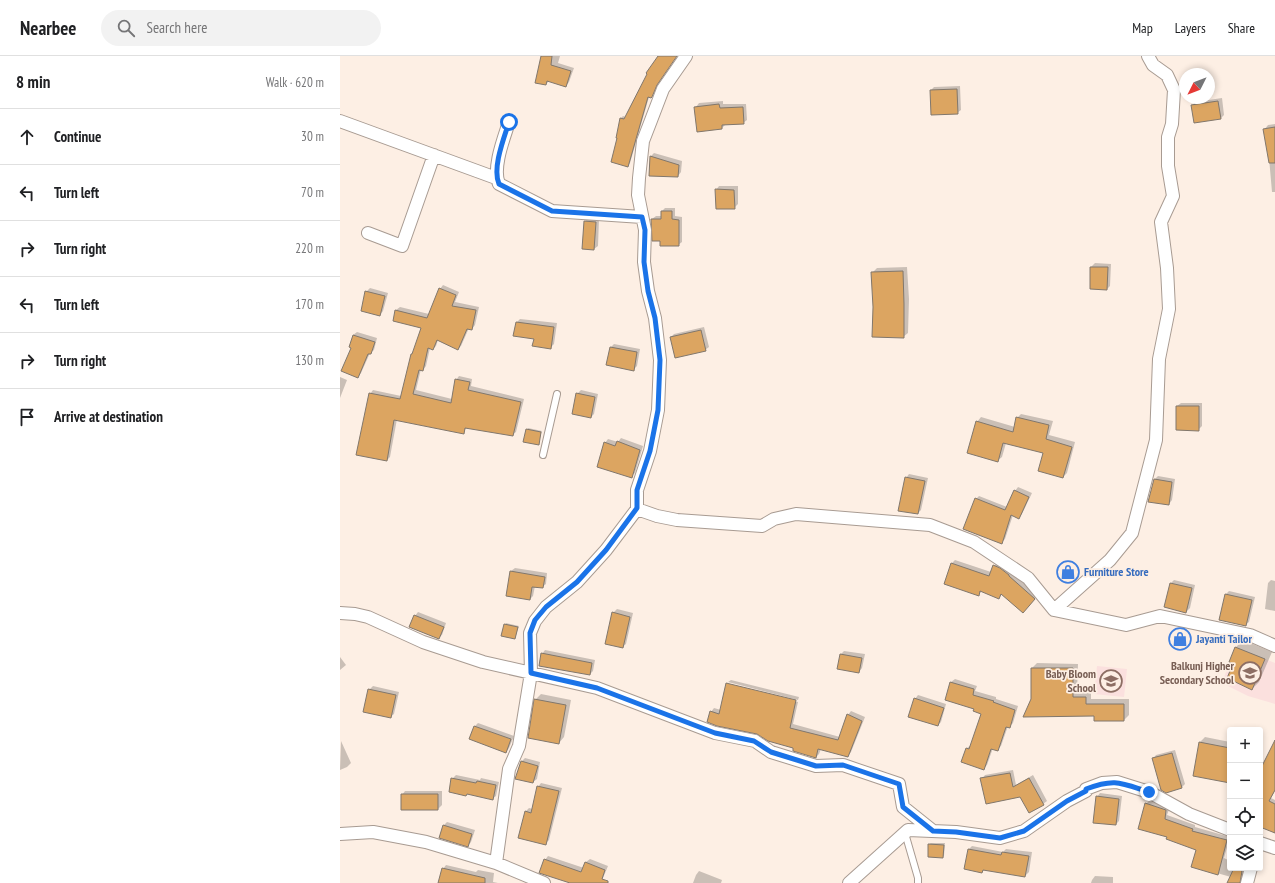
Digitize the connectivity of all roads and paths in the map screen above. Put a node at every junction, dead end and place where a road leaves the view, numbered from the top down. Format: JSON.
{"nodes":[{"id":1,"x":686,"y":56,"type":"edge"},
{"id":2,"x":1148,"y":56,"type":"edge"},
{"id":3,"x":340,"y":121,"type":"edge"},
{"id":4,"x":509,"y":122,"type":"dead end"},
{"id":5,"x":434,"y":155,"type":"junction"},
{"id":6,"x":496,"y":178,"type":"junction"},
{"id":7,"x":642,"y":217,"type":"junction"},
{"id":8,"x":368,"y":233,"type":"dead end"},
{"id":9,"x":557,"y":394,"type":"dead end"},
{"id":10,"x":543,"y":455,"type":"dead end"},
{"id":11,"x":637,"y":508,"type":"junction"},
{"id":12,"x":1054,"y":610,"type":"junction"},
{"id":13,"x":340,"y":613,"type":"edge"},
{"id":14,"x":1275,"y":646,"type":"edge"},
{"id":15,"x":531,"y":673,"type":"junction"},
{"id":16,"x":1227,"y":829,"type":"edge"},
{"id":17,"x":933,"y":831,"type":"junction"},
{"id":18,"x":905,"y":833,"type":"junction"},
{"id":19,"x":340,"y":834,"type":"edge"},
{"id":20,"x":1263,"y":844,"type":"edge"},
{"id":21,"x":1275,"y":848,"type":"edge"},
{"id":22,"x":496,"y":863,"type":"junction"},
{"id":23,"x":1250,"y":871,"type":"edge"},
{"id":24,"x":544,"y":883,"type":"edge"},
{"id":25,"x":849,"y":883,"type":"edge"},
{"id":26,"x":918,"y":883,"type":"edge"},
{"id":27,"x":1247,"y":883,"type":"edge"}],
"edges":[{"from":1,"to":7,"type":"street"},
{"from":2,"to":12,"type":"street"},
{"from":3,"to":5,"type":"street"},
{"from":4,"to":6,"type":"street"},
{"from":5,"to":6,"type":"street"},
{"from":5,"to":8,"type":"street"},
{"from":6,"to":7,"type":"street"},
{"from":7,"to":11,"type":"street"},
{"from":9,"to":10,"type":"lane"},
{"from":11,"to":12,"type":"street"},
{"from":11,"to":15,"type":"street"},
{"from":12,"to":14,"type":"street"},
{"from":13,"to":15,"type":"street"},
{"from":15,"to":17,"type":"street"},
{"from":15,"to":22,"type":"street"},
{"from":16,"to":17,"type":"street"},
{"from":17,"to":18,"type":"street"},
{"from":18,"to":25,"type":"street"},
{"from":18,"to":26,"type":"lane"},
{"from":19,"to":22,"type":"street"},
{"from":20,"to":21,"type":"street"},
{"from":22,"to":24,"type":"street"},
{"from":23,"to":27,"type":"street"}]}
